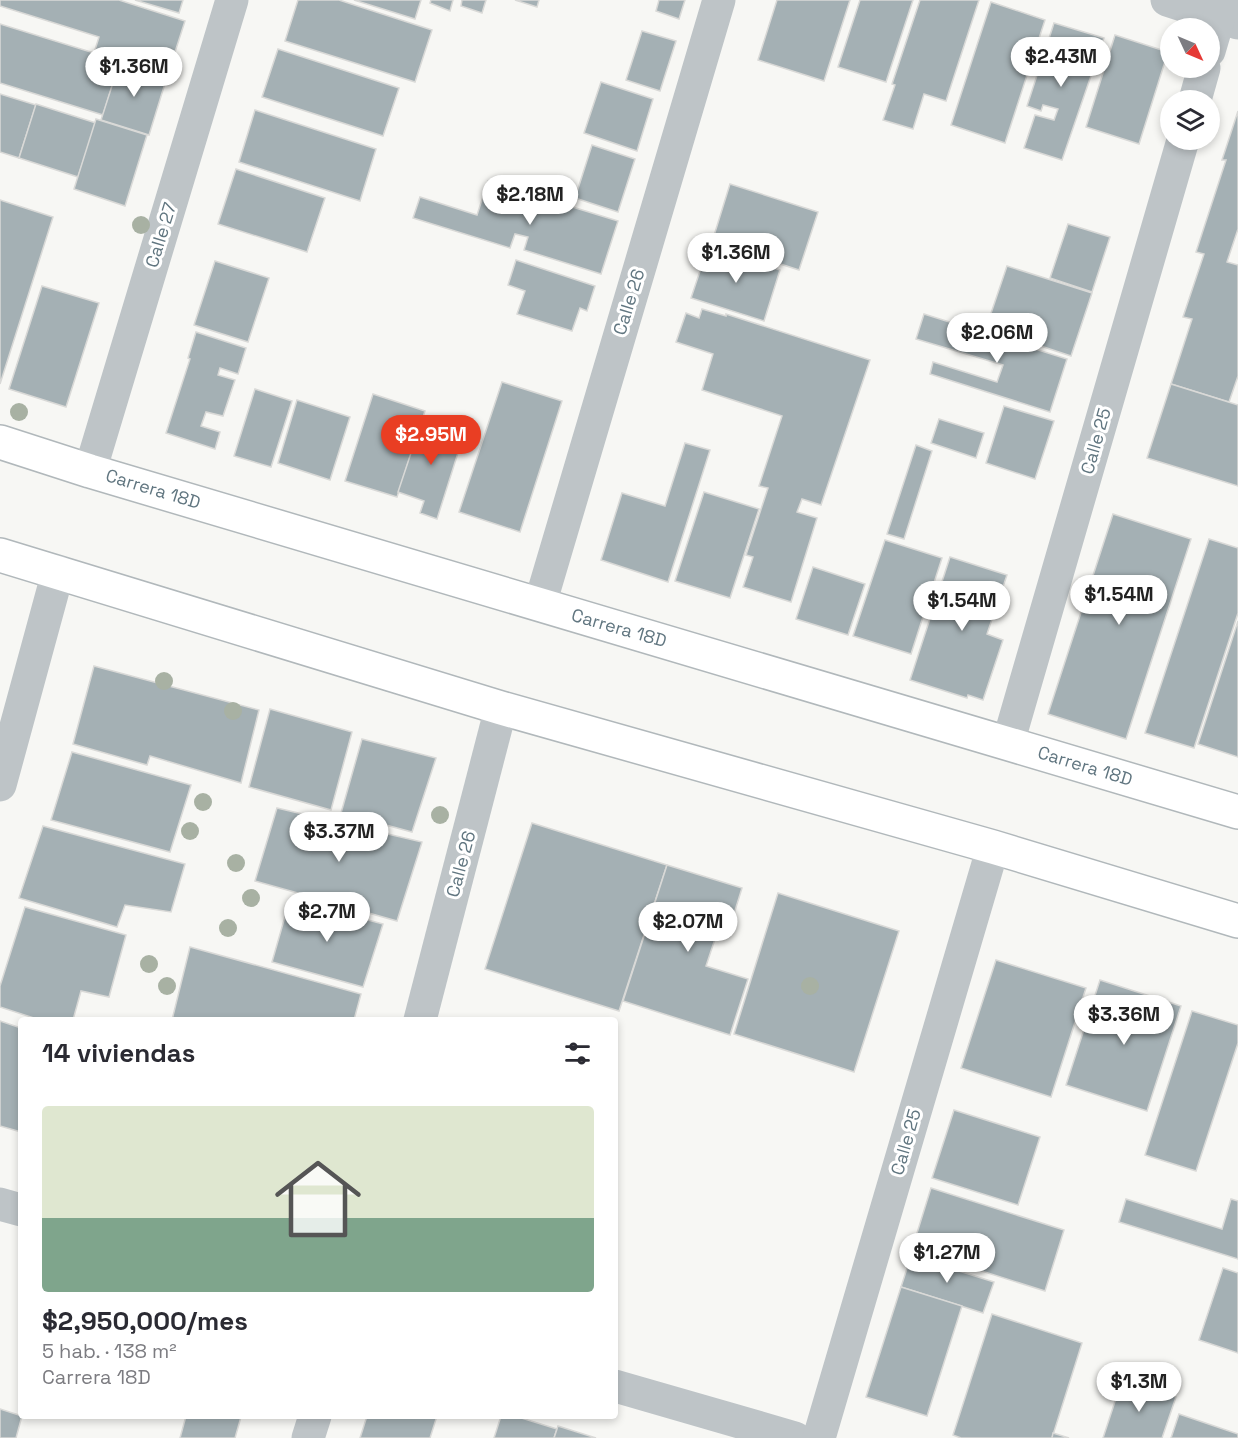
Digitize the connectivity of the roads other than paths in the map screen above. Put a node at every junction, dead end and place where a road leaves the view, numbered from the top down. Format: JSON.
{"nodes":[{"id":1,"x":232,"y":0,"type":"edge"},
{"id":2,"x":719,"y":0,"type":"edge"},
{"id":3,"x":1167,"y":0,"type":"edge"},
{"id":4,"x":1227,"y":13,"type":"edge"},
{"id":5,"x":1220,"y":28,"type":"edge"},
{"id":6,"x":1180,"y":150,"type":"edge"},
{"id":7,"x":0,"y":442,"type":"edge"},
{"id":8,"x":90,"y":471,"type":"junction"},
{"id":9,"x":0,"y":555,"type":"edge"},
{"id":10,"x":58,"y":572,"type":"junction"},
{"id":11,"x":540,"y":604,"type":"junction"},
{"id":12,"x":501,"y":708,"type":"junction"},
{"id":13,"x":1008,"y":743,"type":"junction"},
{"id":14,"x":0,"y":785,"type":"edge"},
{"id":15,"x":1238,"y":812,"type":"edge"},
{"id":16,"x":993,"y":847,"type":"junction"},
{"id":17,"x":1238,"y":921,"type":"edge"},
{"id":18,"x":421,"y":1017,"type":"edge"},
{"id":19,"x":0,"y":1204,"type":"edge"},
{"id":20,"x":18,"y":1209,"type":"edge"},
{"id":21,"x":618,"y":1387,"type":"edge"},
{"id":22,"x":314,"y":1419,"type":"edge"},
{"id":23,"x":308,"y":1438,"type":"edge"},
{"id":24,"x":795,"y":1438,"type":"edge"},
{"id":25,"x":819,"y":1438,"type":"edge"}],
"edges":[{"from":1,"to":8,"type":"street","name":"Calle 27"},
{"from":2,"to":11,"type":"street","name":"Calle 26"},
{"from":3,"to":4,"type":"street"},
{"from":4,"to":5,"type":"street"},
{"from":6,"to":13,"type":"street","name":"Calle 25"},
{"from":7,"to":8,"type":"main road","name":"Carrera 18D"},
{"from":8,"to":11,"type":"main road","name":"Carrera 18D"},
{"from":9,"to":10,"type":"main road"},
{"from":10,"to":12,"type":"main road"},
{"from":10,"to":14,"type":"street"},
{"from":11,"to":13,"type":"main road","name":"Carrera 18D"},
{"from":12,"to":16,"type":"main road"},
{"from":12,"to":18,"type":"street","name":"Calle 26"},
{"from":13,"to":15,"type":"main road","name":"Carrera 18D"},
{"from":16,"to":17,"type":"main road"},
{"from":16,"to":25,"type":"street","name":"Calle 25"},
{"from":19,"to":20,"type":"street"},
{"from":21,"to":24,"type":"street"},
{"from":22,"to":23,"type":"street"}]}
